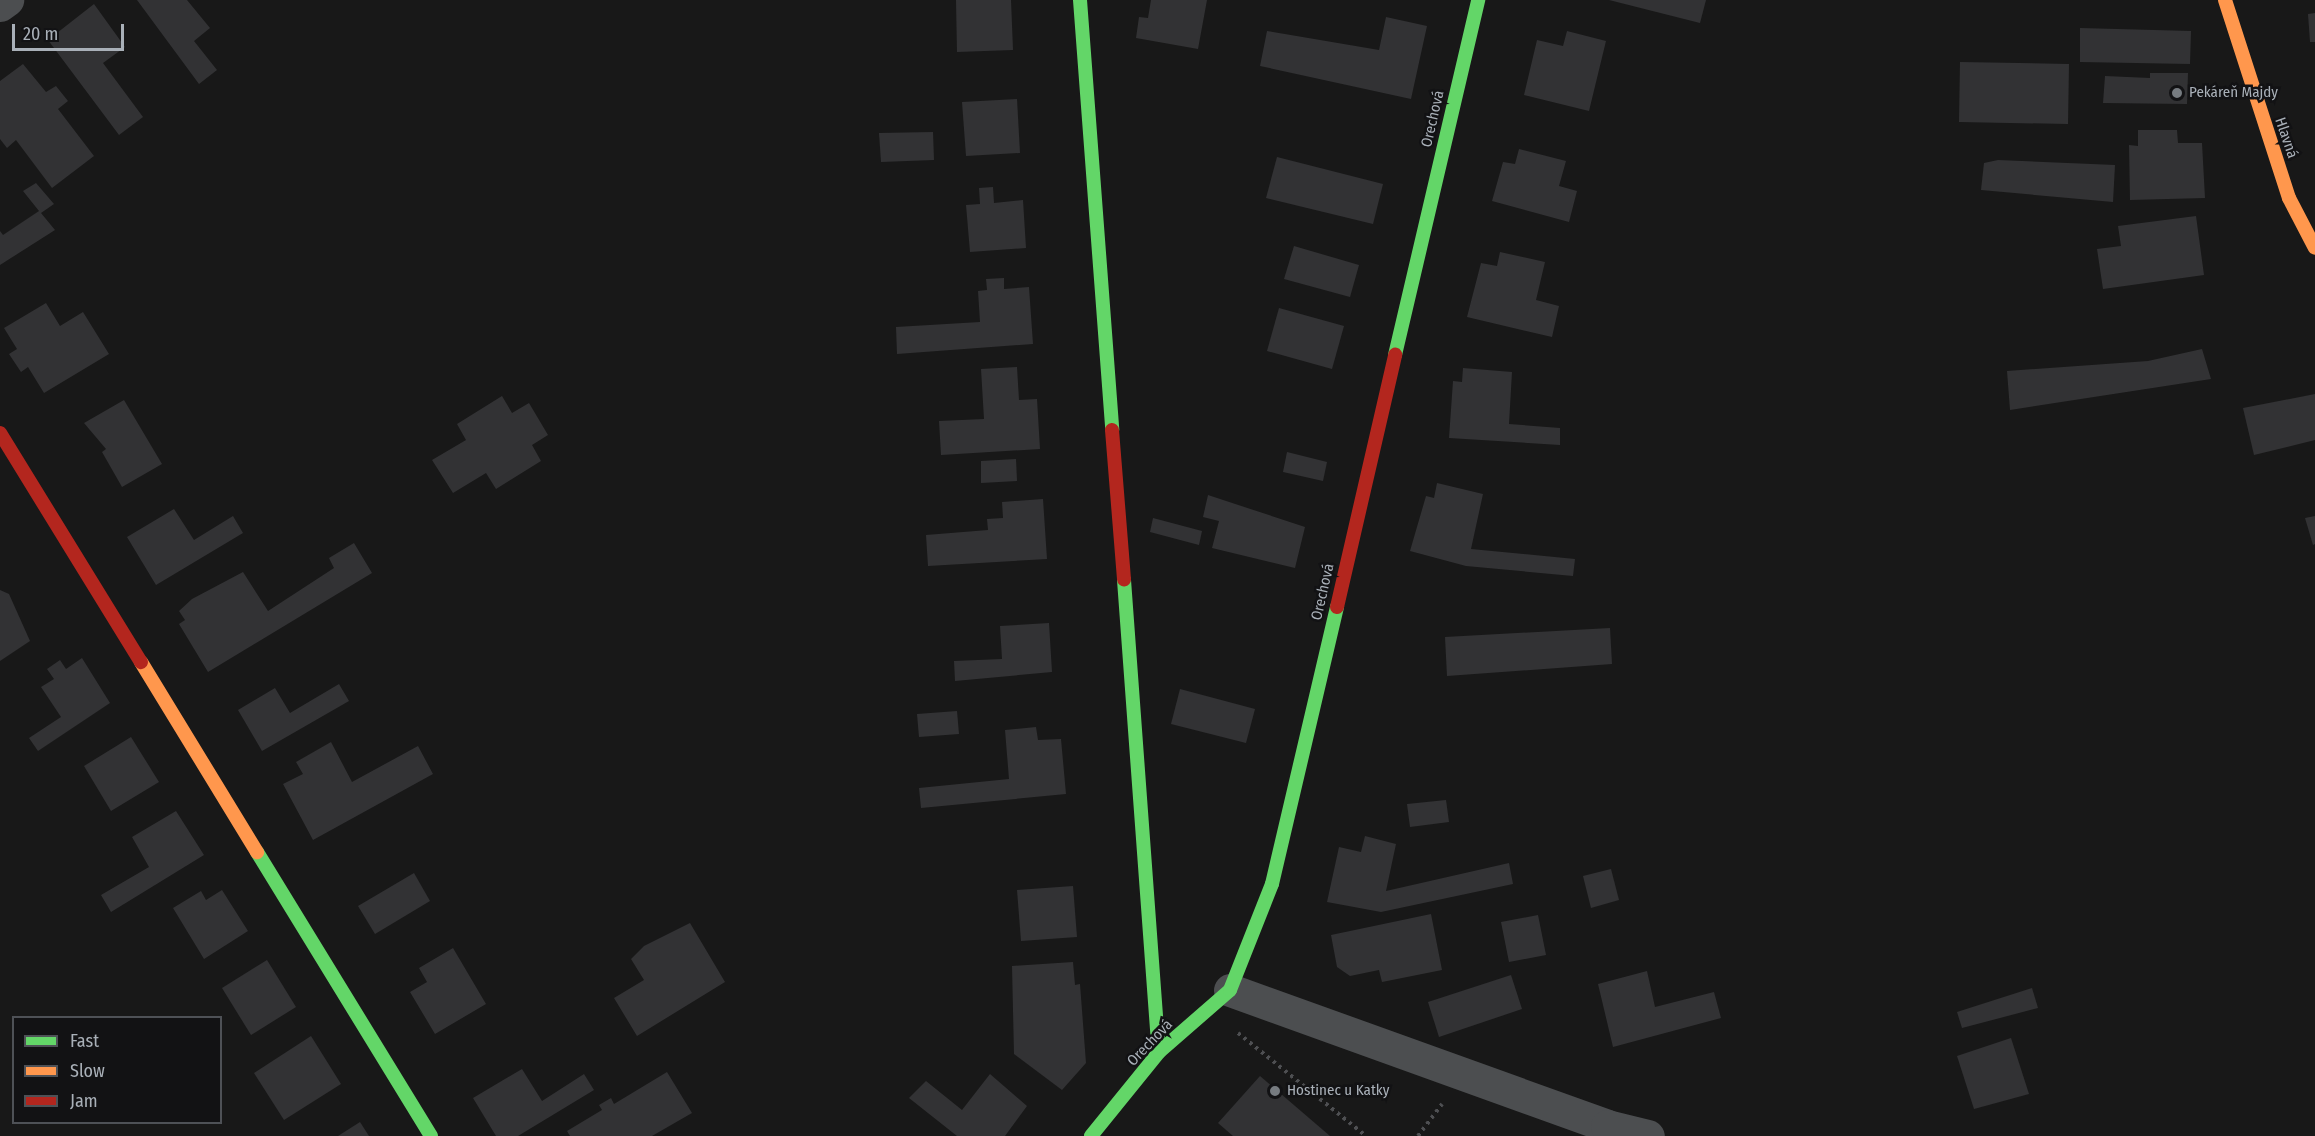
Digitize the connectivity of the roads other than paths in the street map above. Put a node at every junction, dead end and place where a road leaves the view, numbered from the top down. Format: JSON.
{"nodes":[{"id":1,"x":7,"y":0,"type":"edge"},
{"id":2,"x":1080,"y":0,"type":"edge"},
{"id":3,"x":1478,"y":0,"type":"edge"},
{"id":4,"x":2225,"y":0,"type":"edge"},
{"id":5,"x":0,"y":5,"type":"edge"},
{"id":6,"x":2315,"y":248,"type":"edge"},
{"id":7,"x":0,"y":433,"type":"edge"},
{"id":8,"x":1219,"y":999,"type":"junction"},
{"id":9,"x":1159,"y":1052,"type":"junction"},
{"id":10,"x":1603,"y":1131,"type":"edge"},
{"id":11,"x":431,"y":1136,"type":"edge"},
{"id":12,"x":1091,"y":1136,"type":"edge"},
{"id":13,"x":1648,"y":1136,"type":"edge"}],
"edges":[{"from":1,"to":5,"type":"street"},
{"from":2,"to":9,"type":"street"},
{"from":3,"to":8,"type":"street","name":"Orechová"},
{"from":4,"to":6,"type":"street","name":"Hlavná"},
{"from":7,"to":11,"type":"street"},
{"from":8,"to":9,"type":"street","name":"Orechová"},
{"from":8,"to":10,"type":"street"},
{"from":9,"to":12,"type":"street","name":"Orechová"},
{"from":10,"to":13,"type":"street"}]}
